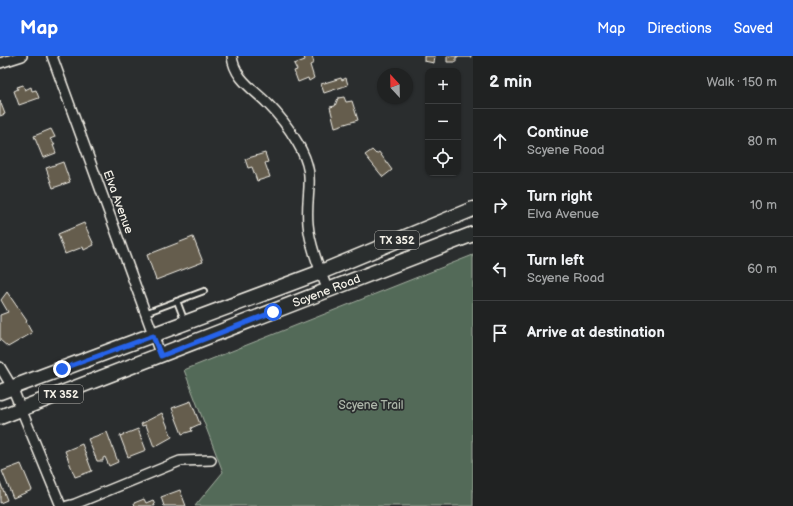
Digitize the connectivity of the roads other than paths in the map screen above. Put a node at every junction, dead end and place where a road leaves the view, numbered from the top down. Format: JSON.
{"nodes":[{"id":1,"x":22,"y":56,"type":"edge"},
{"id":2,"x":52,"y":56,"type":"edge"},
{"id":3,"x":232,"y":56,"type":"edge"},
{"id":4,"x":0,"y":64,"type":"edge"},
{"id":5,"x":473,"y":208,"type":"edge"},
{"id":6,"x":473,"y":234,"type":"edge"},
{"id":7,"x":321,"y":272,"type":"junction"},
{"id":8,"x":204,"y":291,"type":"dead end"},
{"id":9,"x":328,"y":291,"type":"junction"},
{"id":10,"x":177,"y":301,"type":"junction"},
{"id":11,"x":145,"y":313,"type":"junction"},
{"id":12,"x":186,"y":324,"type":"junction"},
{"id":13,"x":153,"y":336,"type":"junction"},
{"id":14,"x":161,"y":356,"type":"junction"},
{"id":15,"x":0,"y":367,"type":"edge"},
{"id":16,"x":6,"y":390,"type":"edge"},
{"id":17,"x":20,"y":410,"type":"junction"},
{"id":18,"x":0,"y":417,"type":"edge"},
{"id":19,"x":211,"y":460,"type":"dead end"},
{"id":20,"x":61,"y":506,"type":"edge"},
{"id":21,"x":67,"y":506,"type":"edge"}],
"edges":[{"from":1,"to":4,"type":"street"},
{"from":2,"to":11,"type":"street","name":"Elva Avenue"},
{"from":3,"to":7,"type":"street"},
{"from":5,"to":7,"type":"main road","name":"Scyene Road","number":"TX 352"},
{"from":6,"to":9,"type":"main road","name":"Scyene Road","number":"TX 352"},
{"from":7,"to":9,"type":"street"},
{"from":7,"to":12,"type":"main road","name":"Scyene Road","number":"TX 352"},
{"from":8,"to":10,"type":"lane"},
{"from":9,"to":14,"type":"main road","name":"Scyene Road","number":"TX 352"},
{"from":10,"to":11,"type":"lane"},
{"from":10,"to":12,"type":"lane"},
{"from":11,"to":13,"type":"street","name":"Elva Avenue"},
{"from":12,"to":13,"type":"main road","name":"Scyene Road","number":"TX 352"},
{"from":13,"to":14,"type":"street","name":"Elva Avenue"},
{"from":13,"to":16,"type":"main road","name":"Scyene Road","number":"TX 352"},
{"from":14,"to":17,"type":"main road","name":"Scyene Road","number":"TX 352"},
{"from":15,"to":16,"type":"street"},
{"from":16,"to":17,"type":"street"},
{"from":17,"to":18,"type":"main road","name":"Scyene Road","number":"TX 352"},
{"from":17,"to":20,"type":"street"},
{"from":19,"to":21,"type":"street"}]}
